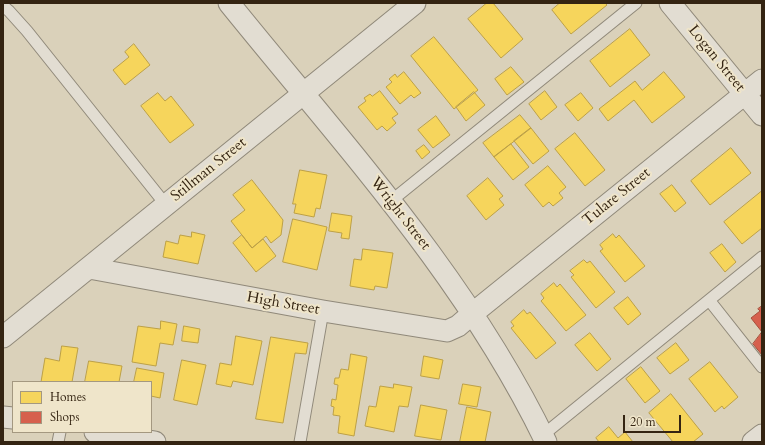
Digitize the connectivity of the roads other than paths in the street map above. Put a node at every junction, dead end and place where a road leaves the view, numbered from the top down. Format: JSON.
{"nodes":[{"id":1,"x":229,"y":3,"type":"edge"},
{"id":2,"x":415,"y":3,"type":"edge"},
{"id":3,"x":636,"y":3,"type":"edge"},
{"id":4,"x":670,"y":3,"type":"edge"},
{"id":5,"x":3,"y":6,"type":"edge"},
{"id":6,"x":762,"y":80,"type":"edge"},
{"id":7,"x":745,"y":94,"type":"junction"},
{"id":8,"x":303,"y":95,"type":"junction"},
{"id":9,"x":762,"y":115,"type":"edge"},
{"id":10,"x":391,"y":201,"type":"junction"},
{"id":11,"x":166,"y":205,"type":"junction"},
{"id":12,"x":762,"y":257,"type":"edge"},
{"id":13,"x":89,"y":268,"type":"junction"},
{"id":14,"x":709,"y":300,"type":"junction"},
{"id":15,"x":323,"y":311,"type":"junction"},
{"id":16,"x":472,"y":314,"type":"junction"},
{"id":17,"x":3,"y":337,"type":"edge"},
{"id":18,"x":762,"y":367,"type":"edge"},
{"id":19,"x":101,"y":433,"type":"edge"},
{"id":20,"x":762,"y":435,"type":"edge"},
{"id":21,"x":544,"y":438,"type":"edge"},
{"id":22,"x":155,"y":442,"type":"edge"},
{"id":23,"x":300,"y":442,"type":"edge"},
{"id":24,"x":753,"y":442,"type":"edge"}],
"edges":[{"from":1,"to":8,"type":"street","name":"Wright Street"},
{"from":2,"to":8,"type":"street","name":"Stillman Street"},
{"from":3,"to":10,"type":"lane"},
{"from":4,"to":7,"type":"street","name":"Logan Street"},
{"from":5,"to":11,"type":"lane"},
{"from":6,"to":7,"type":"street","name":"Tulare Street"},
{"from":7,"to":9,"type":"street","name":"Logan Street"},
{"from":7,"to":16,"type":"street","name":"Tulare Street"},
{"from":8,"to":10,"type":"street","name":"Wright Street"},
{"from":8,"to":11,"type":"street","name":"Stillman Street"},
{"from":10,"to":16,"type":"street","name":"Wright Street"},
{"from":11,"to":13,"type":"street","name":"Stillman Street"},
{"from":12,"to":14,"type":"lane"},
{"from":13,"to":15,"type":"street","name":"High Street"},
{"from":13,"to":17,"type":"street","name":"Stillman Street"},
{"from":14,"to":18,"type":"lane"},
{"from":14,"to":21,"type":"lane"},
{"from":15,"to":16,"type":"street","name":"High Street"},
{"from":15,"to":23,"type":"lane"},
{"from":16,"to":21,"type":"street","name":"Wright Street"},
{"from":19,"to":22,"type":"street"},
{"from":20,"to":24,"type":"street"}]}
